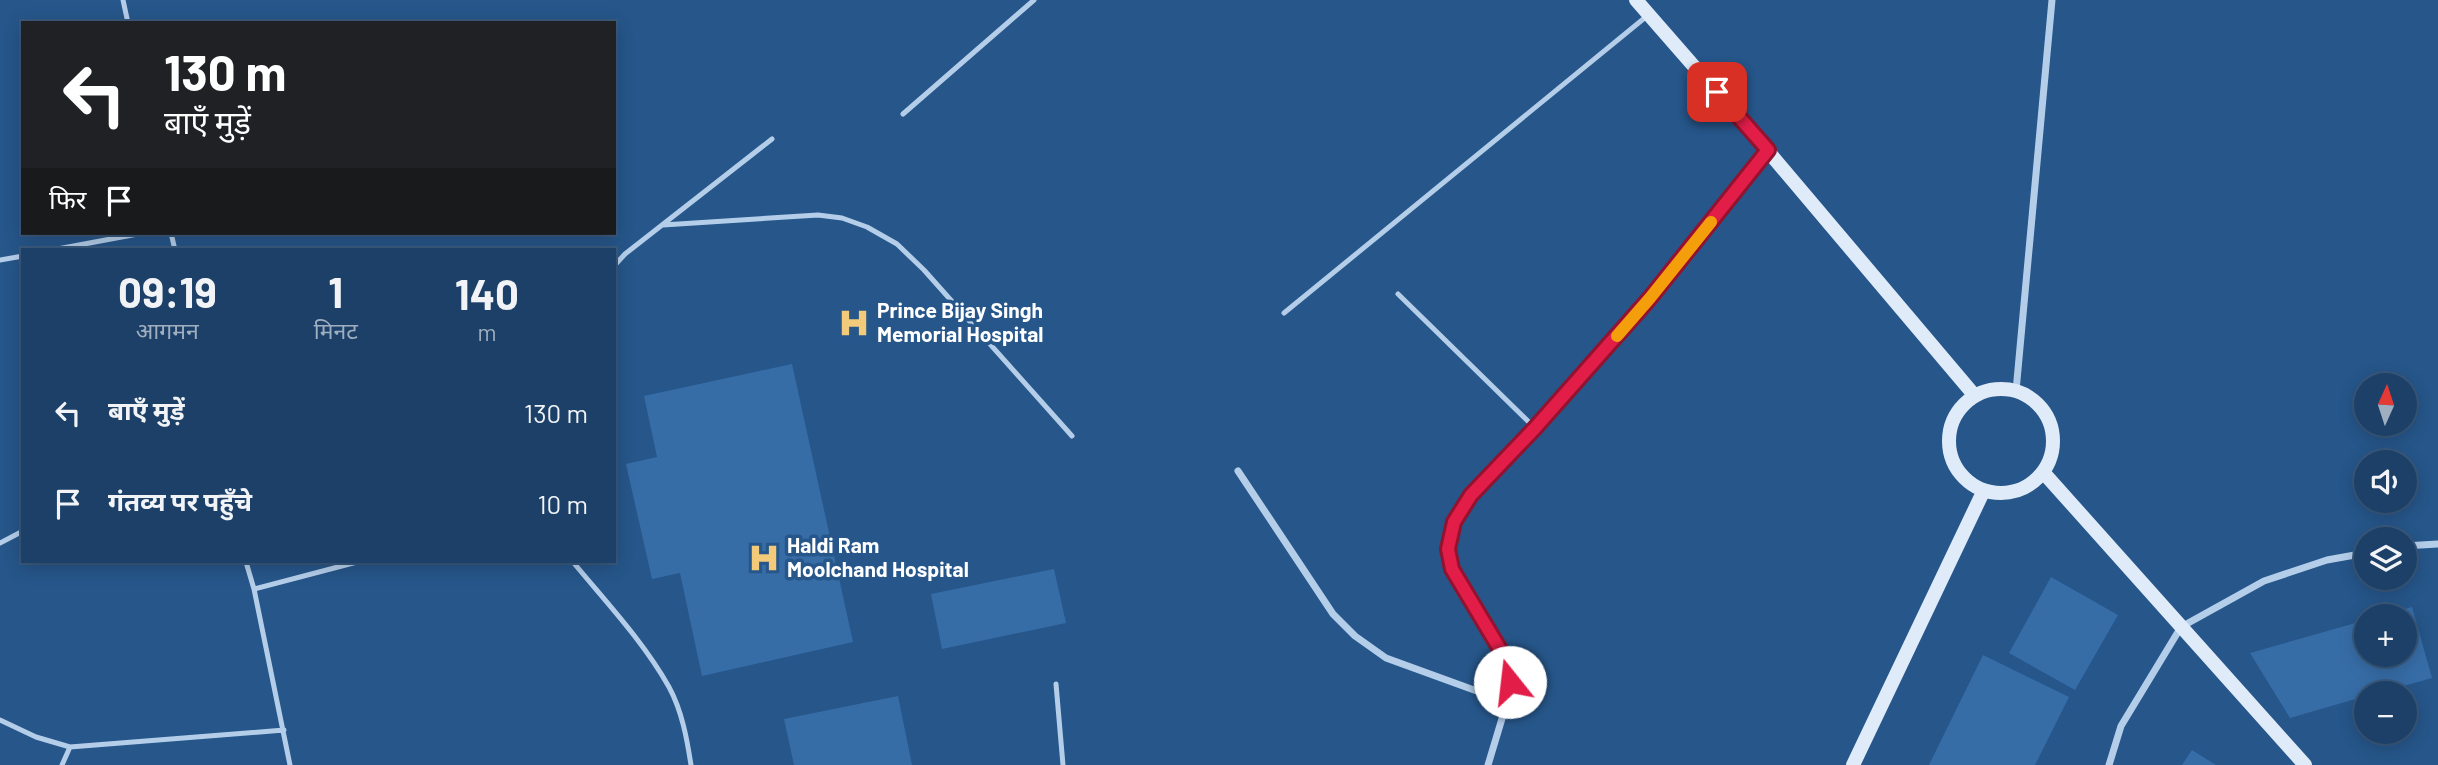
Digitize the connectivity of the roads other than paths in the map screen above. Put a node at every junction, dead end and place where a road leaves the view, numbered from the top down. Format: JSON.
{"nodes":[{"id":1,"x":123,"y":0,"type":"edge"},
{"id":2,"x":1034,"y":0,"type":"edge"},
{"id":3,"x":1636,"y":0,"type":"edge"},
{"id":4,"x":2052,"y":0,"type":"edge"},
{"id":5,"x":1649,"y":15,"type":"junction"},
{"id":6,"x":128,"y":21,"type":"edge"},
{"id":7,"x":903,"y":114,"type":"dead end"},
{"id":8,"x":772,"y":139,"type":"dead end"},
{"id":9,"x":1768,"y":150,"type":"junction"},
{"id":10,"x":663,"y":225,"type":"junction"},
{"id":11,"x":132,"y":235,"type":"edge"},
{"id":12,"x":63,"y":248,"type":"edge"},
{"id":13,"x":21,"y":256,"type":"edge"},
{"id":14,"x":0,"y":260,"type":"edge"},
{"id":15,"x":616,"y":264,"type":"edge"},
{"id":16,"x":1398,"y":294,"type":"dead end"},
{"id":17,"x":1284,"y":313,"type":"dead end"},
{"id":18,"x":2016,"y":391,"type":"junction"},
{"id":19,"x":1975,"y":396,"type":"junction"},
{"id":20,"x":1535,"y":428,"type":"junction"},
{"id":21,"x":1072,"y":436,"type":"dead end"},
{"id":22,"x":1238,"y":471,"type":"dead end"},
{"id":23,"x":2043,"y":472,"type":"junction"},
{"id":24,"x":1984,"y":490,"type":"junction"},
{"id":25,"x":21,"y":532,"type":"edge"},
{"id":26,"x":0,"y":543,"type":"edge"},
{"id":27,"x":2438,"y":544,"type":"edge"},
{"id":28,"x":2417,"y":545,"type":"edge"},
{"id":29,"x":2354,"y":555,"type":"edge"},
{"id":30,"x":246,"y":563,"type":"edge"},
{"id":31,"x":353,"y":563,"type":"edge"},
{"id":32,"x":574,"y":563,"type":"edge"},
{"id":33,"x":254,"y":589,"type":"junction"},
{"id":34,"x":2181,"y":627,"type":"junction"},
{"id":35,"x":1056,"y":684,"type":"dead end"},
{"id":36,"x":1507,"y":702,"type":"junction"},
{"id":37,"x":0,"y":720,"type":"edge"},
{"id":38,"x":284,"y":730,"type":"junction"},
{"id":39,"x":70,"y":747,"type":"junction"},
{"id":40,"x":62,"y":765,"type":"edge"},
{"id":41,"x":290,"y":765,"type":"edge"},
{"id":42,"x":691,"y":765,"type":"edge"},
{"id":43,"x":1063,"y":765,"type":"edge"},
{"id":44,"x":1488,"y":765,"type":"edge"},
{"id":45,"x":1853,"y":765,"type":"edge"},
{"id":46,"x":2109,"y":765,"type":"edge"},
{"id":47,"x":2305,"y":765,"type":"edge"}],
"edges":[{"from":1,"to":6,"type":"lane"},
{"from":2,"to":7,"type":"lane"},
{"from":3,"to":5,"type":"street"},
{"from":4,"to":18,"type":"street"},
{"from":5,"to":9,"type":"street"},
{"from":5,"to":17,"type":"lane"},
{"from":8,"to":10,"type":"lane"},
{"from":9,"to":19,"type":"street"},
{"from":9,"to":20,"type":"street"},
{"from":10,"to":15,"type":"lane"},
{"from":10,"to":21,"type":"lane"},
{"from":11,"to":12,"type":"lane"},
{"from":13,"to":14,"type":"lane"},
{"from":16,"to":20,"type":"lane"},
{"from":18,"to":19,"type":"street"},
{"from":18,"to":23,"type":"street"},
{"from":19,"to":24,"type":"street"},
{"from":20,"to":36,"type":"street"},
{"from":22,"to":36,"type":"street"},
{"from":23,"to":24,"type":"street"},
{"from":23,"to":34,"type":"street"},
{"from":24,"to":45,"type":"street"},
{"from":25,"to":26,"type":"lane"},
{"from":27,"to":28,"type":"street"},
{"from":29,"to":34,"type":"street"},
{"from":30,"to":33,"type":"lane"},
{"from":31,"to":33,"type":"lane"},
{"from":32,"to":42,"type":"lane"},
{"from":33,"to":38,"type":"lane"},
{"from":34,"to":46,"type":"street"},
{"from":34,"to":47,"type":"street"},
{"from":35,"to":43,"type":"lane"},
{"from":36,"to":44,"type":"street"},
{"from":37,"to":39,"type":"lane"},
{"from":38,"to":39,"type":"lane"},
{"from":38,"to":41,"type":"lane"},
{"from":39,"to":40,"type":"lane"}]}
